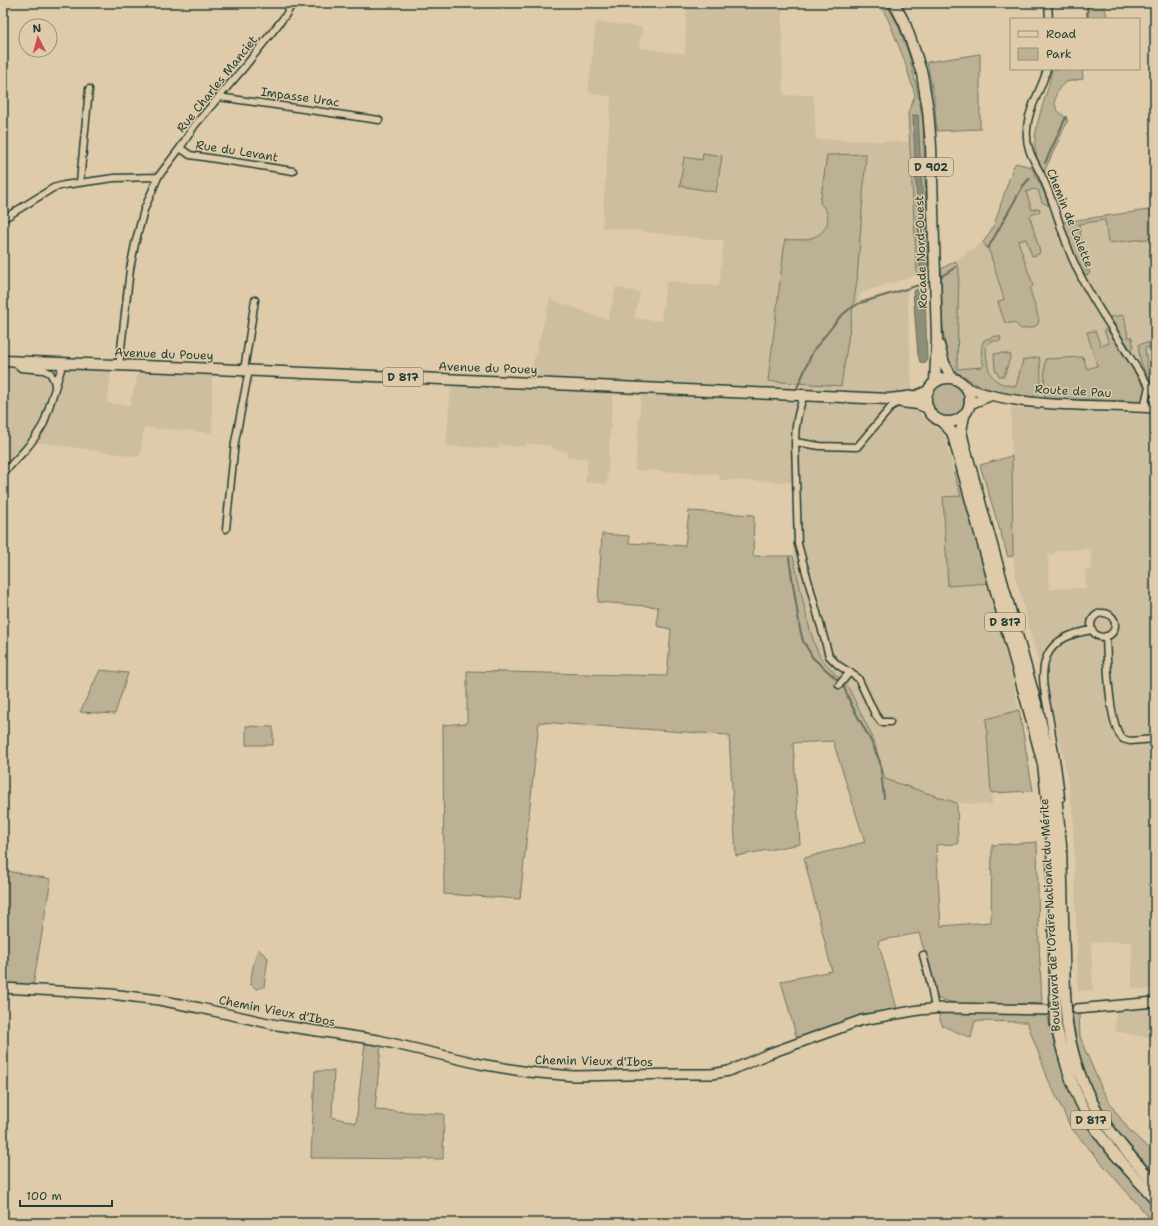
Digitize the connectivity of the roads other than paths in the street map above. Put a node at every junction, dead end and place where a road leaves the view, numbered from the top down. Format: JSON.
{"nodes":[{"id":1,"x":293,"y":3,"type":"edge"},
{"id":2,"x":894,"y":3,"type":"edge"},
{"id":3,"x":1048,"y":3,"type":"edge"},
{"id":4,"x":1049,"y":18,"type":"edge"},
{"id":5,"x":1047,"y":70,"type":"edge"},
{"id":6,"x":89,"y":89,"type":"dead end"},
{"id":7,"x":218,"y":97,"type":"junction"},
{"id":8,"x":379,"y":120,"type":"dead end"},
{"id":9,"x":180,"y":148,"type":"junction"},
{"id":10,"x":293,"y":171,"type":"dead end"},
{"id":11,"x":158,"y":177,"type":"junction"},
{"id":12,"x":80,"y":182,"type":"junction"},
{"id":13,"x":3,"y":219,"type":"edge"},
{"id":14,"x":255,"y":300,"type":"dead end"},
{"id":15,"x":937,"y":338,"type":"junction"},
{"id":16,"x":3,"y":361,"type":"edge"},
{"id":17,"x":14,"y":362,"type":"junction"},
{"id":18,"x":63,"y":363,"type":"junction"},
{"id":19,"x":119,"y":366,"type":"junction"},
{"id":20,"x":247,"y":370,"type":"junction"},
{"id":21,"x":952,"y":378,"type":"junction"},
{"id":22,"x":935,"y":382,"type":"junction"},
{"id":23,"x":1149,"y":386,"type":"junction"},
{"id":24,"x":55,"y":388,"type":"junction"},
{"id":25,"x":967,"y":388,"type":"junction"},
{"id":26,"x":928,"y":391,"type":"junction"},
{"id":27,"x":1155,"y":394,"type":"edge"},
{"id":28,"x":804,"y":395,"type":"junction"},
{"id":29,"x":990,"y":396,"type":"junction"},
{"id":30,"x":889,"y":399,"type":"junction"},
{"id":31,"x":899,"y":402,"type":"junction"},
{"id":32,"x":970,"y":404,"type":"junction"},
{"id":33,"x":928,"y":408,"type":"junction"},
{"id":34,"x":1144,"y":408,"type":"junction"},
{"id":35,"x":1155,"y":408,"type":"edge"},
{"id":36,"x":964,"y":416,"type":"junction"},
{"id":37,"x":941,"y":421,"type":"junction"},
{"id":38,"x":795,"y":442,"type":"junction"},
{"id":39,"x":3,"y":473,"type":"edge"},
{"id":40,"x":226,"y":529,"type":"dead end"},
{"id":41,"x":1092,"y":630,"type":"junction"},
{"id":42,"x":1106,"y":636,"type":"junction"},
{"id":43,"x":850,"y":672,"type":"junction"},
{"id":44,"x":841,"y":684,"type":"dead end"},
{"id":45,"x":890,"y":722,"type":"dead end"},
{"id":46,"x":1155,"y":739,"type":"edge"},
{"id":47,"x":1061,"y":845,"type":"junction"},
{"id":48,"x":923,"y":955,"type":"dead end"},
{"id":49,"x":3,"y":988,"type":"edge"},
{"id":50,"x":1060,"y":993,"type":"junction"},
{"id":51,"x":1155,"y":1002,"type":"edge"},
{"id":52,"x":935,"y":1009,"type":"junction"},
{"id":53,"x":1077,"y":1009,"type":"dead end"},
{"id":54,"x":1046,"y":1010,"type":"dead end"},
{"id":55,"x":1155,"y":1184,"type":"edge"},
{"id":56,"x":1155,"y":1199,"type":"edge"}],
"edges":[{"from":1,"to":7,"type":"street","name":"Rue Charles Manciet"},
{"from":2,"to":15,"type":"main road","name":"Rocade Nord-Ouest","number":"D 902"},
{"from":3,"to":4,"type":"street"},
{"from":5,"to":23,"type":"street","name":"Chemin de Lalette"},
{"from":6,"to":12,"type":"street"},
{"from":7,"to":8,"type":"street","name":"Impasse Urac"},
{"from":7,"to":9,"type":"street","name":"Rue Charles Manciet"},
{"from":9,"to":10,"type":"street","name":"Rue du Levant"},
{"from":9,"to":11,"type":"street","name":"Rue Charles Manciet"},
{"from":11,"to":12,"type":"street"},
{"from":11,"to":19,"type":"street","name":"Rue Charles Manciet"},
{"from":12,"to":13,"type":"street"},
{"from":14,"to":20,"type":"street"},
{"from":15,"to":21,"type":"main road","name":"Rocade Nord-Ouest","number":"D 902"},
{"from":15,"to":22,"type":"main road","name":"Rocade Nord-Ouest","number":"D 902"},
{"from":16,"to":17,"type":"main road","name":"Avenue du Pouey","number":"D 817"},
{"from":17,"to":18,"type":"main road","name":"Avenue du Pouey","number":"D 817"},
{"from":17,"to":24,"type":"street"},
{"from":18,"to":19,"type":"main road","name":"Avenue du Pouey","number":"D 817"},
{"from":18,"to":24,"type":"street"},
{"from":19,"to":20,"type":"main road","name":"Avenue du Pouey","number":"D 817"},
{"from":20,"to":28,"type":"main road","name":"Avenue du Pouey","number":"D 817"},
{"from":20,"to":40,"type":"street"},
{"from":21,"to":22,"type":"main road"},
{"from":21,"to":25,"type":"main road","name":"Route de Pau"},
{"from":22,"to":26,"type":"main road"},
{"from":23,"to":27,"type":"street","name":"Chemin de Lalette"},
{"from":23,"to":34,"type":"street"},
{"from":24,"to":39,"type":"street"},
{"from":25,"to":29,"type":"street","name":"Route de Pau"},
{"from":25,"to":32,"type":"main road"},
{"from":26,"to":30,"type":"main road","number":"D 817"},
{"from":26,"to":33,"type":"main road"},
{"from":28,"to":30,"type":"main road","number":"D 817"},
{"from":28,"to":38,"type":"street"},
{"from":29,"to":32,"type":"street","name":"Route de Pau"},
{"from":29,"to":34,"type":"street","name":"Route de Pau"},
{"from":30,"to":31,"type":"main road","number":"D 817"},
{"from":31,"to":33,"type":"main road","number":"D 817"},
{"from":31,"to":38,"type":"street"},
{"from":32,"to":36,"type":"main road"},
{"from":33,"to":37,"type":"main road"},
{"from":34,"to":35,"type":"street","name":"Route de Pau"},
{"from":36,"to":37,"type":"main road"},
{"from":36,"to":47,"type":"main road","name":"Boulevard de l'Ordre National du Mérite","number":"D 817"},
{"from":37,"to":50,"type":"main road","name":"Boulevard de l'Ordre National du Mérite","number":"D 817"},
{"from":38,"to":43,"type":"street"},
{"from":41,"to":42,"type":"street"},
{"from":41,"to":42,"type":"street"},
{"from":41,"to":47,"type":"street"},
{"from":42,"to":46,"type":"street"},
{"from":43,"to":44,"type":"street"},
{"from":43,"to":45,"type":"street"},
{"from":47,"to":50,"type":"main road","name":"Boulevard de l'Ordre National du Mérite","number":"D 817"},
{"from":48,"to":52,"type":"street"},
{"from":49,"to":52,"type":"street","name":"Chemin Vieux d'Ibos"},
{"from":50,"to":55,"type":"main road","name":"Boulevard de l'Ordre National du Mérite","number":"D 817","bridge":true},
{"from":50,"to":56,"type":"main road","name":"Boulevard de l'Ordre National du Mérite","number":"D 817","bridge":true},
{"from":51,"to":53,"type":"street"},
{"from":52,"to":54,"type":"street","name":"Chemin Vieux d'Ibos"}]}
